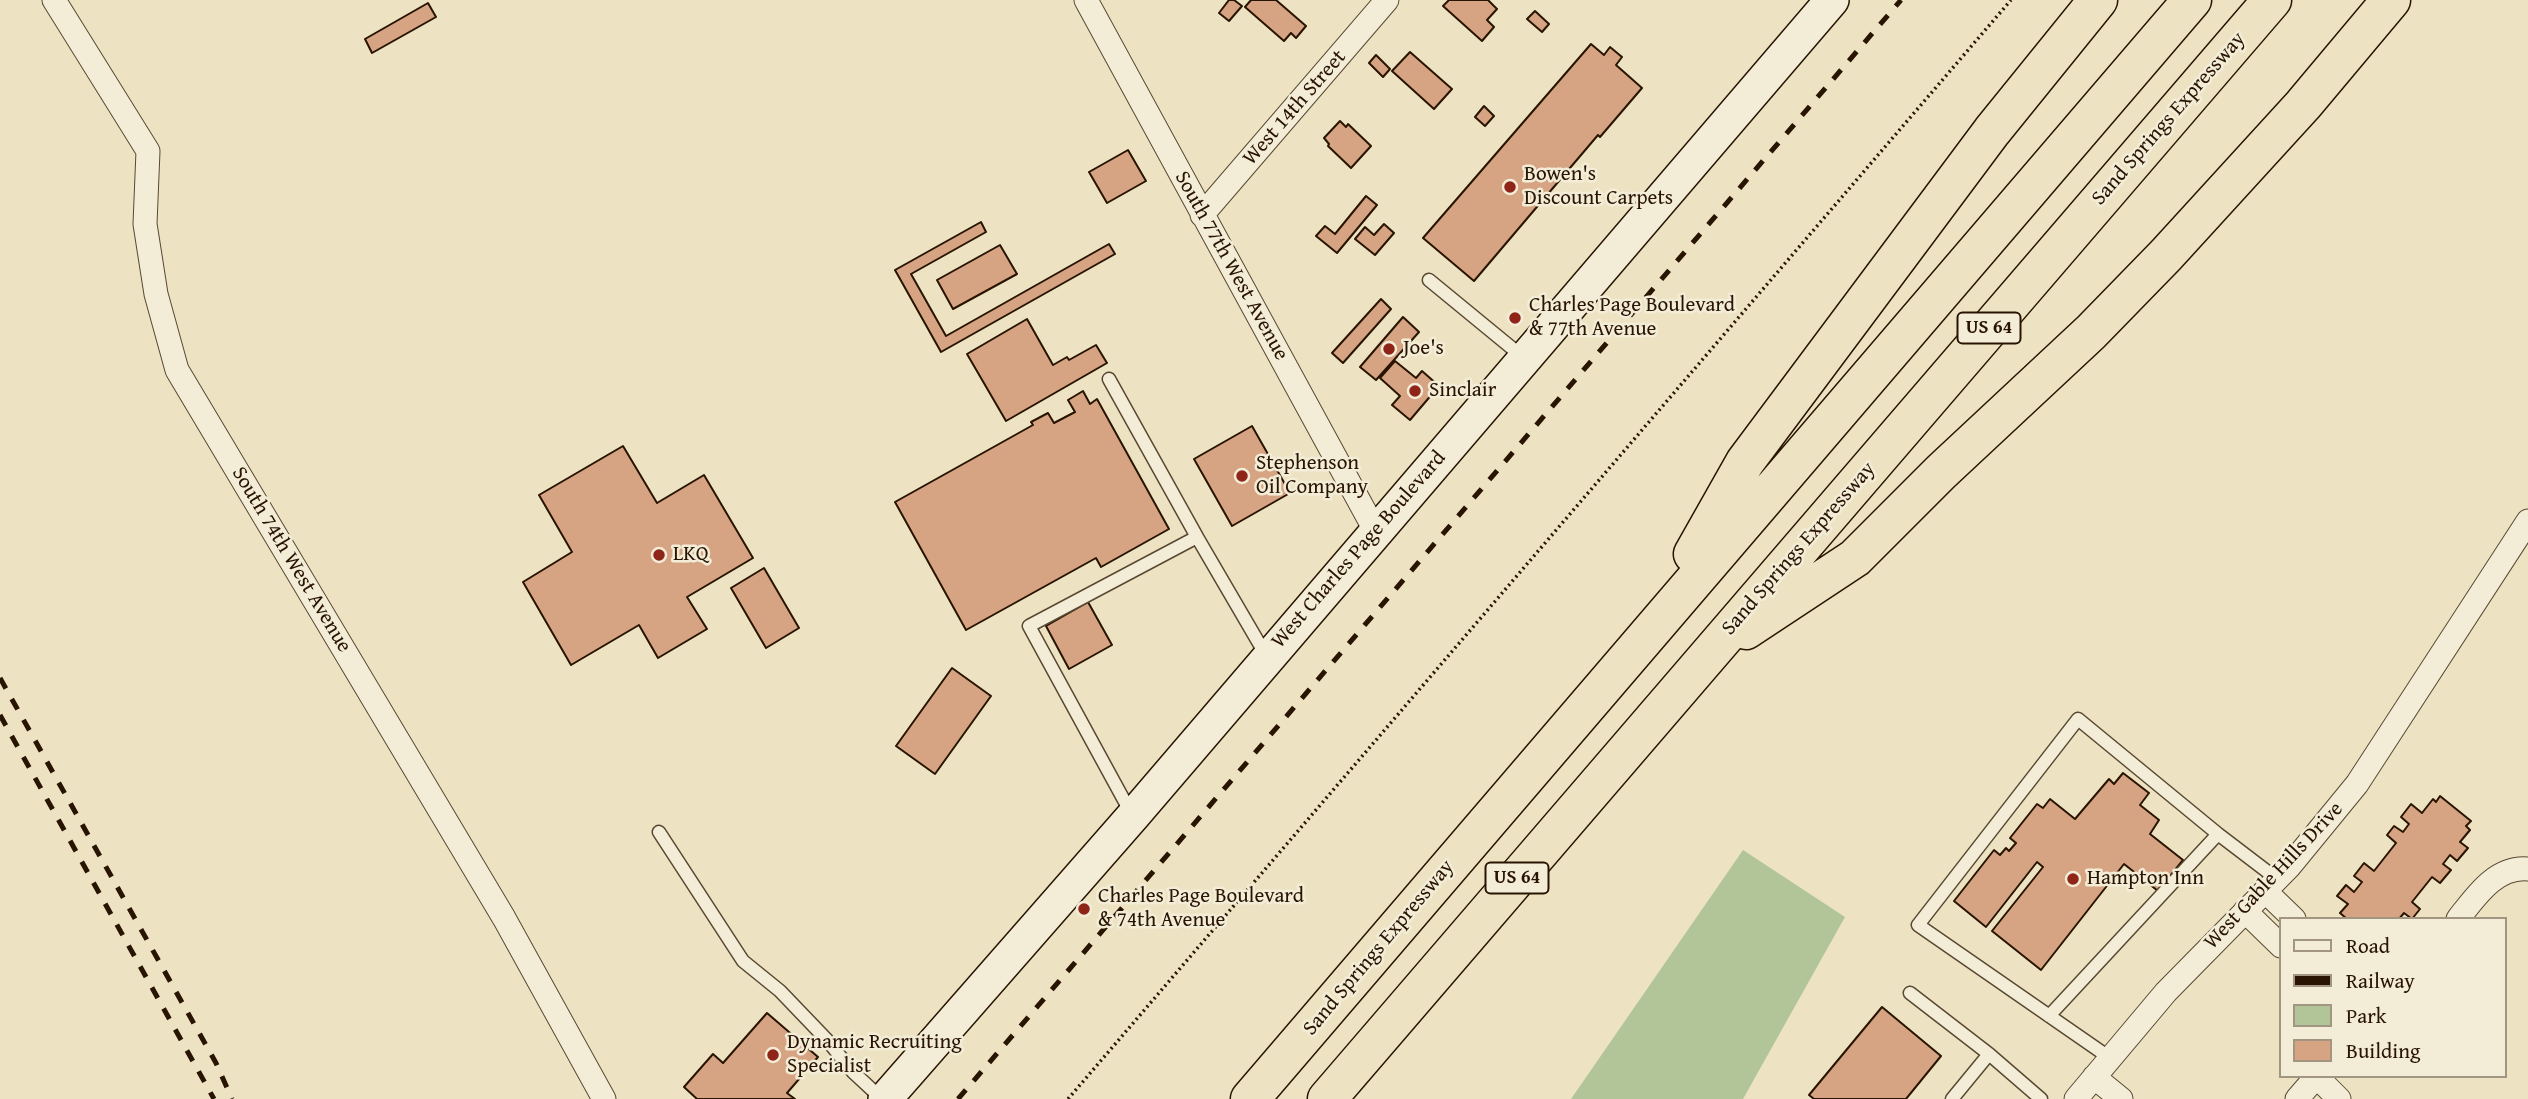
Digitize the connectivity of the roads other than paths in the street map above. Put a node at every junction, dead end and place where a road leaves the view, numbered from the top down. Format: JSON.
{"nodes":[{"id":1,"x":54,"y":0,"type":"edge"},
{"id":2,"x":1086,"y":0,"type":"edge"},
{"id":3,"x":1387,"y":0,"type":"edge"},
{"id":4,"x":1832,"y":0,"type":"edge"},
{"id":5,"x":2098,"y":0,"type":"edge"},
{"id":6,"x":2192,"y":0,"type":"edge"},
{"id":7,"x":2272,"y":0,"type":"edge"},
{"id":8,"x":2391,"y":0,"type":"edge"},
{"id":9,"x":1202,"y":215,"type":"junction"},
{"id":10,"x":1429,"y":280,"type":"dead end"},
{"id":11,"x":1524,"y":358,"type":"junction"},
{"id":12,"x":1109,"y":379,"type":"dead end"},
{"id":13,"x":2528,"y":521,"type":"edge"},
{"id":14,"x":1376,"y":532,"type":"junction"},
{"id":15,"x":1197,"y":537,"type":"junction"},
{"id":16,"x":1648,"y":632,"type":"junction"},
{"id":17,"x":1267,"y":657,"type":"junction"},
{"id":18,"x":1706,"y":657,"type":"junction"},
{"id":19,"x":1133,"y":816,"type":"junction"},
{"id":20,"x":659,"y":832,"type":"dead end"},
{"id":21,"x":2218,"y":834,"type":"junction"},
{"id":22,"x":2528,"y":869,"type":"edge"},
{"id":23,"x":2271,"y":885,"type":"junction"},
{"id":24,"x":2245,"y":911,"type":"junction"},
{"id":25,"x":2293,"y":917,"type":"edge"},
{"id":26,"x":2460,"y":917,"type":"edge"},
{"id":27,"x":2280,"y":945,"type":"edge"},
{"id":28,"x":1910,"y":993,"type":"dead end"},
{"id":29,"x":2049,"y":1016,"type":"junction"},
{"id":30,"x":1989,"y":1054,"type":"junction"},
{"id":31,"x":2110,"y":1058,"type":"junction"},
{"id":32,"x":2094,"y":1077,"type":"junction"},
{"id":33,"x":2315,"y":1078,"type":"edge"},
{"id":34,"x":2317,"y":1078,"type":"edge"},
{"id":35,"x":604,"y":1099,"type":"edge"},
{"id":36,"x":884,"y":1099,"type":"edge"},
{"id":37,"x":1250,"y":1099,"type":"edge"},
{"id":38,"x":1327,"y":1099,"type":"edge"},
{"id":39,"x":1952,"y":1099,"type":"edge"},
{"id":40,"x":2041,"y":1099,"type":"edge"},
{"id":41,"x":2076,"y":1099,"type":"edge"},
{"id":42,"x":2121,"y":1099,"type":"edge"},
{"id":43,"x":2297,"y":1099,"type":"edge"},
{"id":44,"x":2339,"y":1099,"type":"edge"}],
"edges":[{"from":1,"to":35,"type":"street","name":"South 74th West Avenue"},
{"from":2,"to":9,"type":"street","name":"South 77th West Avenue"},
{"from":3,"to":9,"type":"street","name":"West 14th Street"},
{"from":4,"to":11,"type":"main road","name":"West Charles Page Boulevard"},
{"from":5,"to":16,"type":"highway"},
{"from":6,"to":16,"type":"highway","name":"Sand Springs Expressway","number":"US 64"},
{"from":7,"to":18,"type":"highway","name":"Sand Springs Expressway","number":"US 64"},
{"from":8,"to":18,"type":"highway"},
{"from":9,"to":14,"type":"street","name":"South 77th West Avenue"},
{"from":10,"to":11,"type":"lane"},
{"from":11,"to":14,"type":"main road","name":"West Charles Page Boulevard"},
{"from":12,"to":15,"type":"lane"},
{"from":13,"to":23,"type":"street","name":"West Gable Hills Drive"},
{"from":14,"to":17,"type":"main road","name":"West Charles Page Boulevard"},
{"from":15,"to":17,"type":"lane"},
{"from":15,"to":19,"type":"lane"},
{"from":16,"to":37,"type":"highway","name":"Sand Springs Expressway","number":"US 64"},
{"from":17,"to":19,"type":"main road","name":"West Charles Page Boulevard"},
{"from":18,"to":38,"type":"highway","name":"Sand Springs Expressway","number":"US 64"},
{"from":19,"to":36,"type":"main road","name":"West Charles Page Boulevard"},
{"from":20,"to":36,"type":"lane"},
{"from":21,"to":23,"type":"lane"},
{"from":21,"to":29,"type":"lane"},
{"from":21,"to":29,"type":"lane"},
{"from":22,"to":26,"type":"street"},
{"from":23,"to":24,"type":"street","name":"West Gable Hills Drive"},
{"from":23,"to":25,"type":"street"},
{"from":24,"to":27,"type":"street"},
{"from":24,"to":31,"type":"street","name":"West Gable Hills Drive"},
{"from":28,"to":30,"type":"lane"},
{"from":29,"to":31,"type":"lane"},
{"from":30,"to":39,"type":"lane"},
{"from":30,"to":40,"type":"lane"},
{"from":31,"to":32,"type":"street","name":"West Gable Hills Drive"},
{"from":32,"to":41,"type":"street","name":"West Gable Hills Drive"},
{"from":32,"to":42,"type":"street"},
{"from":33,"to":43,"type":"street"},
{"from":34,"to":44,"type":"street"}]}
